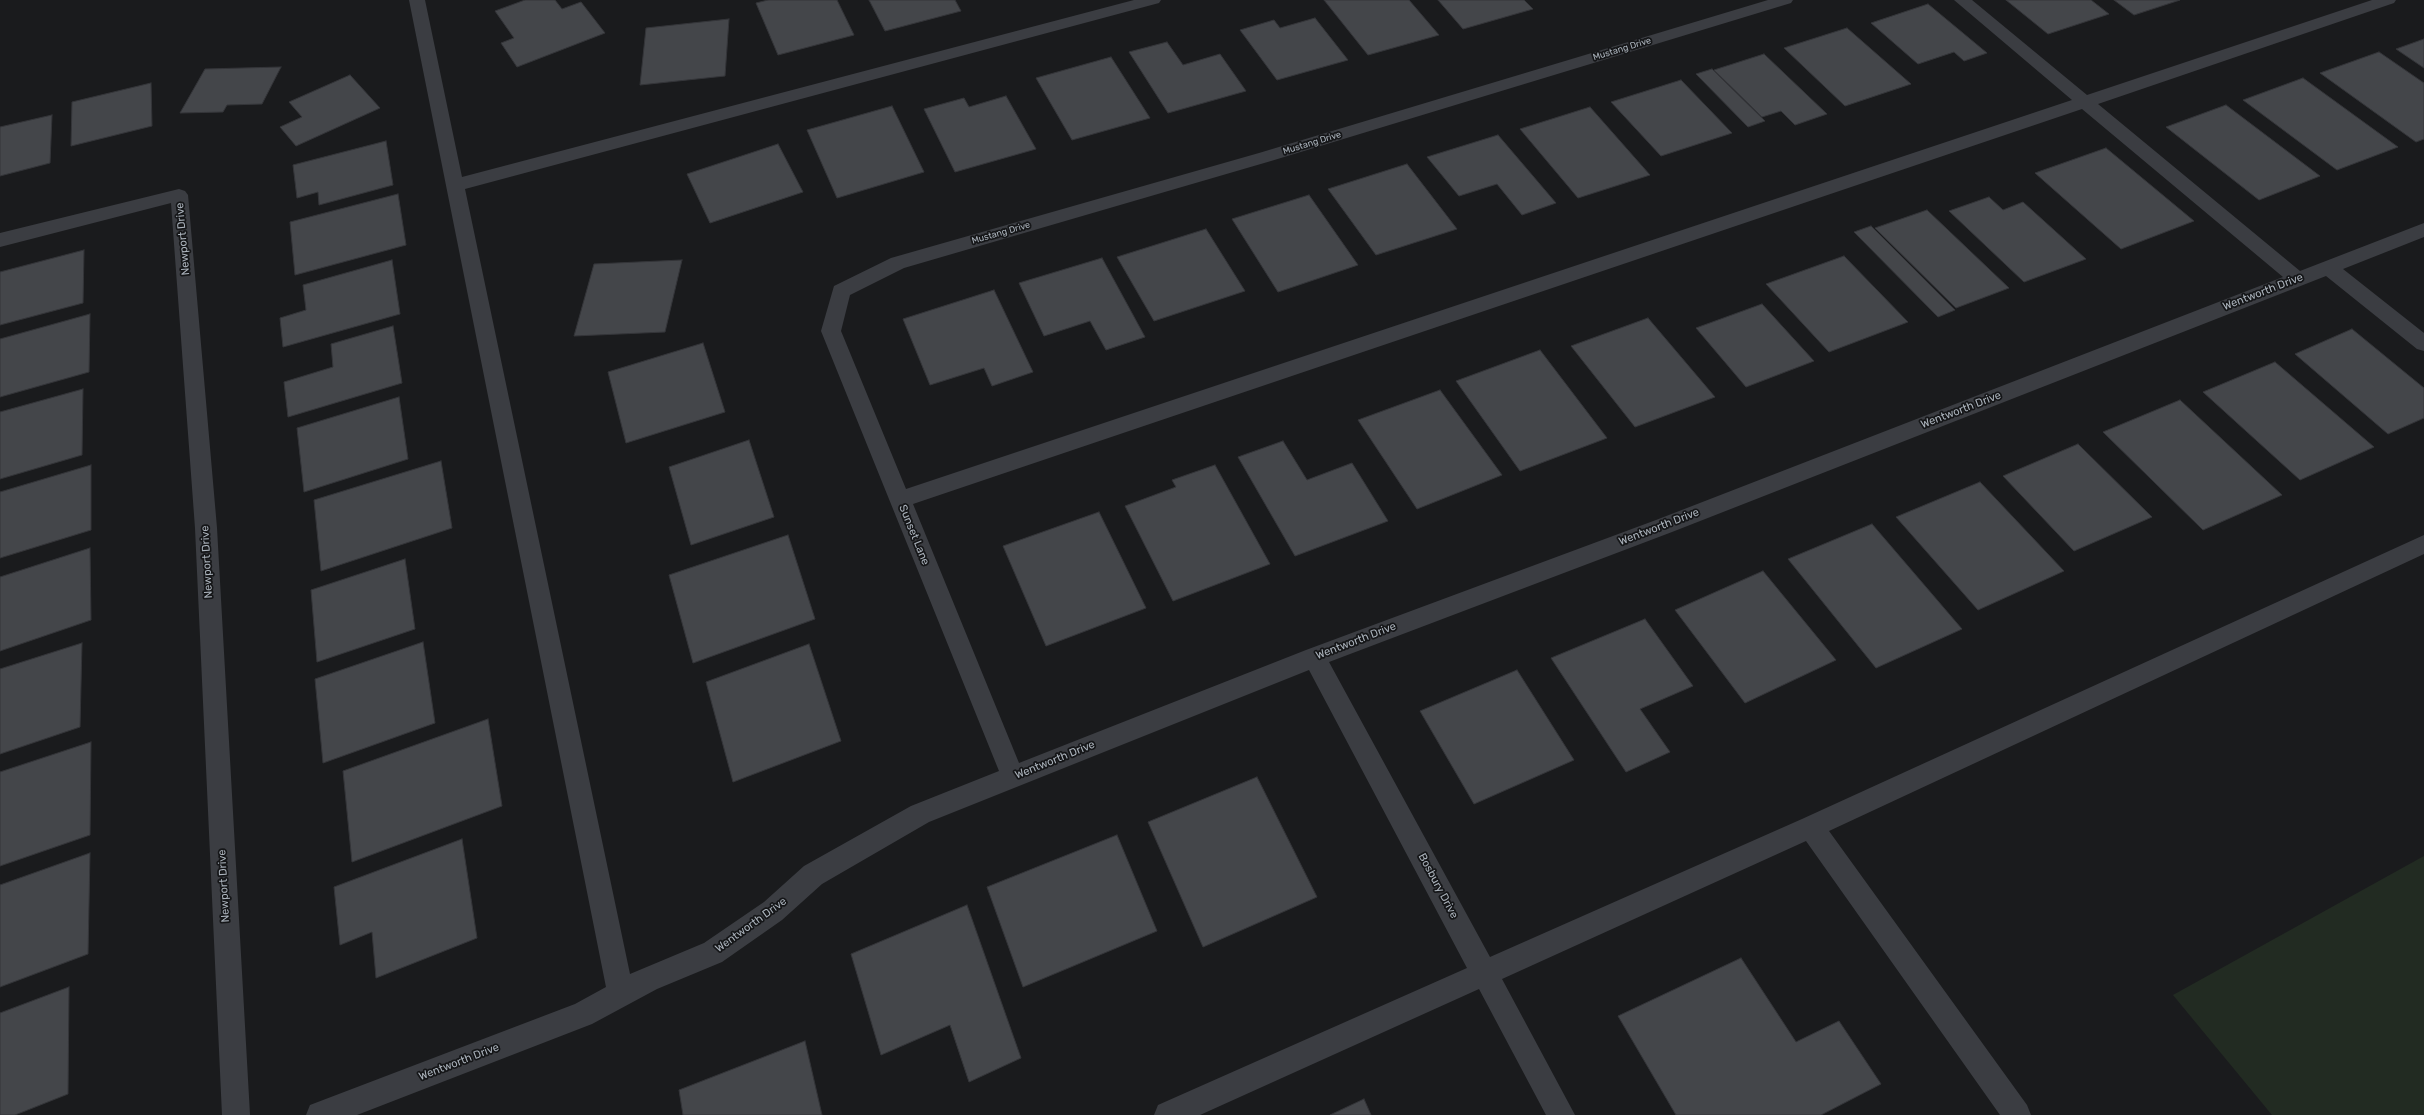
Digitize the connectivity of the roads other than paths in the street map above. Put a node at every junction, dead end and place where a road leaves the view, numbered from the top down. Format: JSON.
{"nodes":[{"id":1,"x":417,"y":0,"type":"edge"},
{"id":2,"x":1153,"y":0,"type":"edge"},
{"id":3,"x":1785,"y":0,"type":"edge"},
{"id":4,"x":1962,"y":0,"type":"edge"},
{"id":5,"x":2388,"y":0,"type":"edge"},
{"id":6,"x":2084,"y":102,"type":"junction"},
{"id":7,"x":455,"y":186,"type":"junction"},
{"id":8,"x":2424,"y":230,"type":"edge"},
{"id":9,"x":0,"y":240,"type":"edge"},
{"id":10,"x":2328,"y":267,"type":"junction"},
{"id":11,"x":2298,"y":279,"type":"junction"},
{"id":12,"x":841,"y":291,"type":"joint"},
{"id":13,"x":2424,"y":344,"type":"edge"},
{"id":14,"x":900,"y":500,"type":"junction"},
{"id":15,"x":2424,"y":544,"type":"edge"},
{"id":16,"x":1314,"y":657,"type":"junction"},
{"id":17,"x":1013,"y":777,"type":"junction"},
{"id":18,"x":1811,"y":827,"type":"junction"},
{"id":19,"x":1484,"y":972,"type":"junction"},
{"id":20,"x":621,"y":994,"type":"junction"},
{"id":21,"x":236,"y":1115,"type":"edge"},
{"id":22,"x":320,"y":1115,"type":"edge"},
{"id":23,"x":1168,"y":1115,"type":"edge"},
{"id":24,"x":1561,"y":1115,"type":"edge"},
{"id":25,"x":2017,"y":1115,"type":"edge"}],
"edges":[{"from":1,"to":7,"type":"street"},
{"from":2,"to":7,"type":"street"},
{"from":3,"to":12,"type":"street","name":"Mustang Drive"},
{"from":4,"to":6,"type":"street"},
{"from":5,"to":6,"type":"street"},
{"from":6,"to":11,"type":"street"},
{"from":6,"to":14,"type":"street"},
{"from":7,"to":20,"type":"street"},
{"from":8,"to":10,"type":"street","name":"Wentworth Drive"},
{"from":9,"to":21,"type":"street","name":"Newport Drive"},
{"from":10,"to":11,"type":"street","name":"Wentworth Drive"},
{"from":10,"to":13,"type":"street"},
{"from":11,"to":16,"type":"street","name":"Wentworth Drive"},
{"from":12,"to":14,"type":"street","name":"Sunset Lane"},
{"from":14,"to":17,"type":"street","name":"Sunset Lane"},
{"from":15,"to":18,"type":"street"},
{"from":16,"to":17,"type":"street","name":"Wentworth Drive"},
{"from":16,"to":19,"type":"street","name":"Bosbury Drive"},
{"from":17,"to":20,"type":"street","name":"Wentworth Drive"},
{"from":18,"to":19,"type":"street"},
{"from":18,"to":25,"type":"street"},
{"from":19,"to":23,"type":"street"},
{"from":19,"to":24,"type":"street","name":"Bosbury Drive"},
{"from":20,"to":22,"type":"street","name":"Wentworth Drive"}]}
